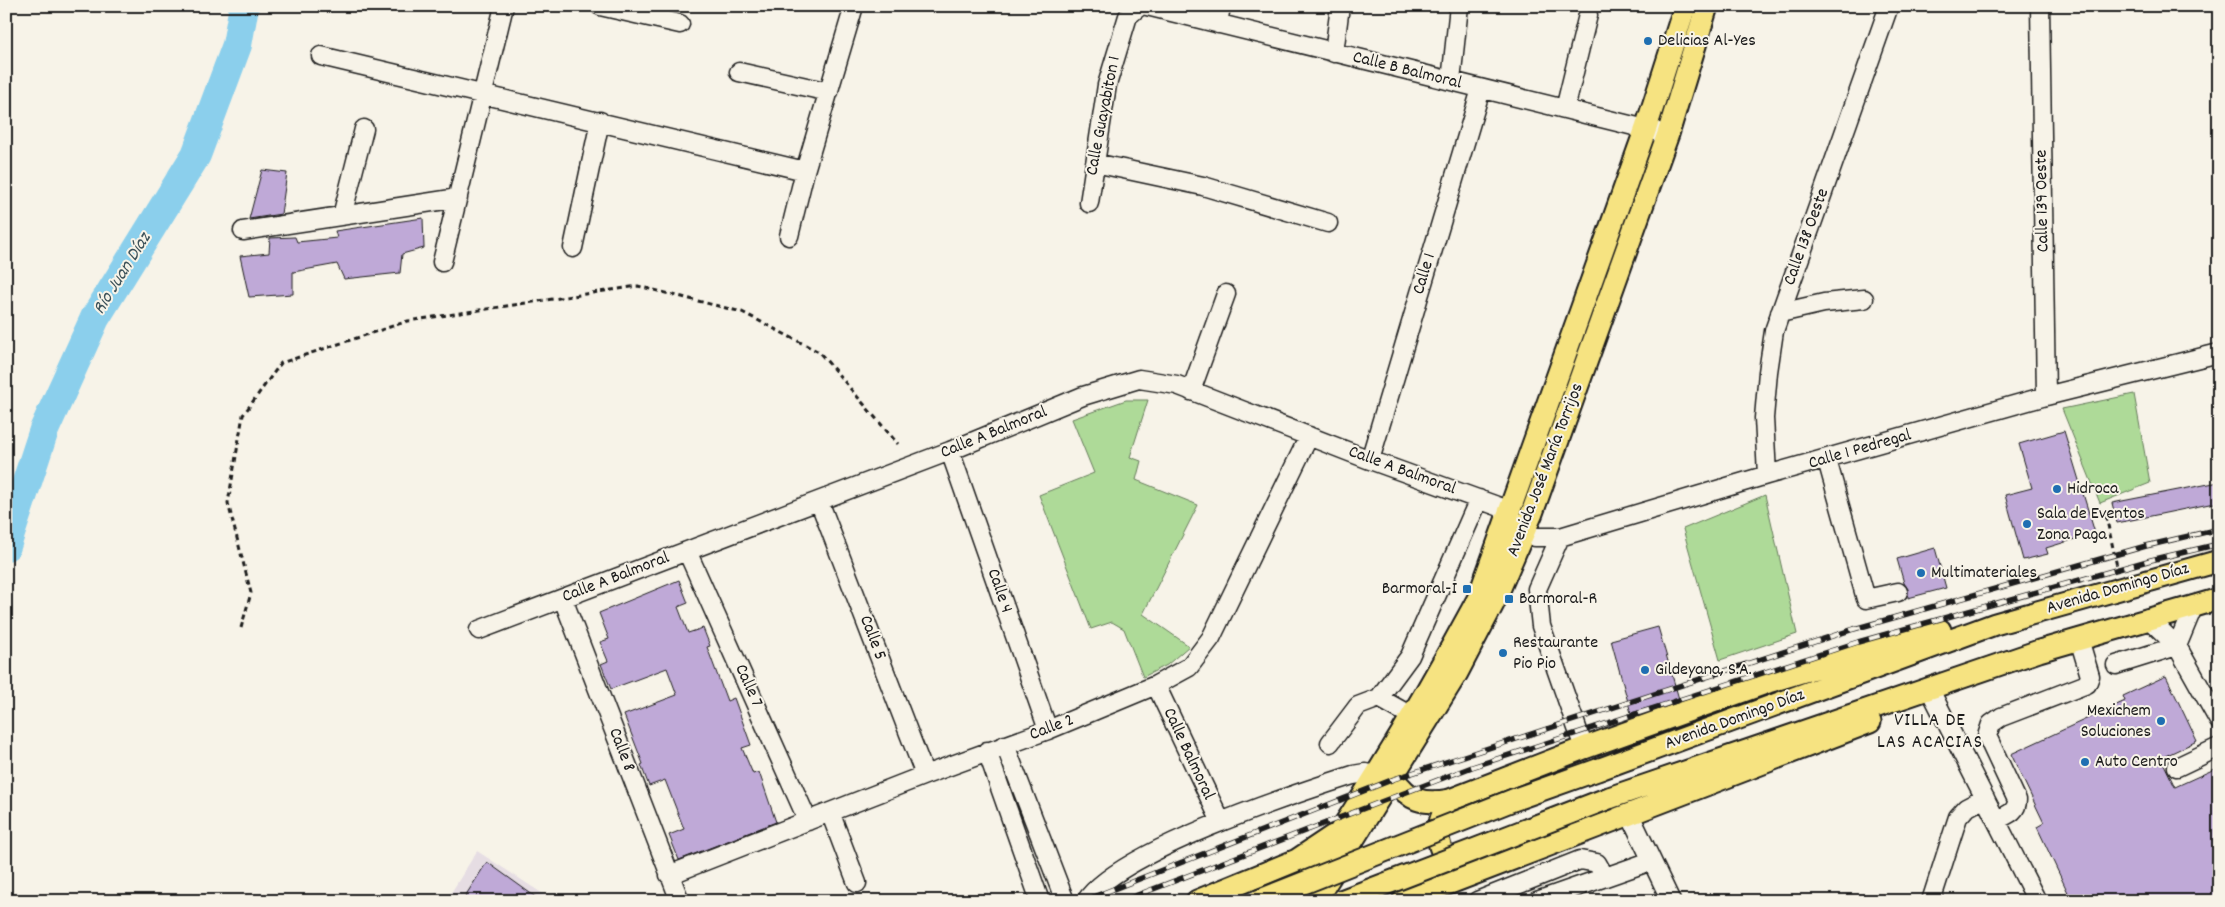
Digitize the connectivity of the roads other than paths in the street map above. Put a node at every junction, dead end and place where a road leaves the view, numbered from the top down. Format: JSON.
{"nodes":[{"id":1,"x":504,"y":6,"type":"edge"},
{"id":2,"x":600,"y":6,"type":"edge"},
{"id":3,"x":854,"y":6,"type":"edge"},
{"id":4,"x":1140,"y":6,"type":"edge"},
{"id":5,"x":1147,"y":6,"type":"edge"},
{"id":6,"x":1221,"y":6,"type":"edge"},
{"id":7,"x":1340,"y":6,"type":"edge"},
{"id":8,"x":1459,"y":6,"type":"edge"},
{"id":9,"x":1685,"y":6,"type":"edge"},
{"id":10,"x":1707,"y":6,"type":"edge"},
{"id":11,"x":1889,"y":6,"type":"edge"},
{"id":12,"x":2040,"y":6,"type":"edge"},
{"id":13,"x":1588,"y":15,"type":"dead end"},
{"id":14,"x":680,"y":24,"type":"dead end"},
{"id":15,"x":1218,"y":24,"type":"junction"},
{"id":16,"x":1334,"y":53,"type":"junction"},
{"id":17,"x":321,"y":56,"type":"dead end"},
{"id":18,"x":739,"y":72,"type":"dead end"},
{"id":19,"x":1451,"y":81,"type":"junction"},
{"id":20,"x":1481,"y":89,"type":"junction"},
{"id":21,"x":829,"y":92,"type":"junction"},
{"id":22,"x":483,"y":94,"type":"junction"},
{"id":23,"x":1565,"y":109,"type":"junction"},
{"id":24,"x":600,"y":121,"type":"junction"},
{"id":25,"x":1646,"y":128,"type":"junction"},
{"id":26,"x":364,"y":129,"type":"dead end"},
{"id":27,"x":1668,"y":134,"type":"junction"},
{"id":28,"x":1094,"y":163,"type":"junction"},
{"id":29,"x":805,"y":171,"type":"junction"},
{"id":30,"x":458,"y":198,"type":"junction"},
{"id":31,"x":1089,"y":203,"type":"dead end"},
{"id":32,"x":342,"y":216,"type":"junction"},
{"id":33,"x":1328,"y":223,"type":"dead end"},
{"id":34,"x":243,"y":231,"type":"dead end"},
{"id":35,"x":789,"y":236,"type":"dead end"},
{"id":36,"x":573,"y":248,"type":"dead end"},
{"id":37,"x":442,"y":262,"type":"dead end"},
{"id":38,"x":1226,"y":294,"type":"dead end"},
{"id":39,"x":1864,"y":299,"type":"dead end"},
{"id":40,"x":1780,"y":313,"type":"junction"},
{"id":41,"x":2219,"y":353,"type":"edge"},
{"id":42,"x":1191,"y":391,"type":"junction"},
{"id":43,"x":2046,"y":396,"type":"junction"},
{"id":44,"x":1309,"y":436,"type":"junction"},
{"id":45,"x":950,"y":451,"type":"junction"},
{"id":46,"x":1370,"y":460,"type":"junction"},
{"id":47,"x":1827,"y":460,"type":"junction"},
{"id":48,"x":1767,"y":475,"type":"junction"},
{"id":49,"x":1479,"y":499,"type":"junction"},
{"id":50,"x":819,"y":501,"type":"junction"},
{"id":51,"x":1509,"y":515,"type":"junction"},
{"id":52,"x":1525,"y":531,"type":"junction"},
{"id":53,"x":1560,"y":537,"type":"junction"},
{"id":54,"x":687,"y":551,"type":"junction"},
{"id":55,"x":2219,"y":561,"type":"edge"},
{"id":56,"x":1898,"y":592,"type":"dead end"},
{"id":57,"x":563,"y":598,"type":"junction"},
{"id":58,"x":2219,"y":599,"type":"edge"},
{"id":59,"x":2194,"y":605,"type":"junction"},
{"id":60,"x":2148,"y":618,"type":"junction"},
{"id":61,"x":1995,"y":624,"type":"junction"},
{"id":62,"x":479,"y":630,"type":"dead end"},
{"id":63,"x":2079,"y":639,"type":"junction"},
{"id":64,"x":2177,"y":646,"type":"junction"},
{"id":65,"x":2116,"y":665,"type":"dead end"},
{"id":66,"x":1156,"y":685,"type":"junction"},
{"id":67,"x":1929,"y":688,"type":"junction"},
{"id":68,"x":1379,"y":698,"type":"junction"},
{"id":69,"x":1419,"y":720,"type":"junction"},
{"id":70,"x":2219,"y":720,"type":"edge"},
{"id":71,"x":1048,"y":730,"type":"junction"},
{"id":72,"x":1330,"y":742,"type":"dead end"},
{"id":73,"x":1005,"y":745,"type":"junction"},
{"id":74,"x":2219,"y":747,"type":"edge"},
{"id":75,"x":1584,"y":748,"type":"junction"},
{"id":76,"x":987,"y":752,"type":"junction"},
{"id":77,"x":2177,"y":767,"type":"dead end"},
{"id":78,"x":925,"y":775,"type":"junction"},
{"id":79,"x":1385,"y":777,"type":"junction"},
{"id":80,"x":1985,"y":798,"type":"junction"},
{"id":81,"x":1450,"y":800,"type":"junction"},
{"id":82,"x":830,"y":812,"type":"junction"},
{"id":83,"x":1630,"y":815,"type":"junction"},
{"id":84,"x":1996,"y":820,"type":"junction"},
{"id":85,"x":808,"y":821,"type":"junction"},
{"id":86,"x":1221,"y":822,"type":"junction"},
{"id":87,"x":1342,"y":831,"type":"junction"},
{"id":88,"x":1651,"y":861,"type":"junction"},
{"id":89,"x":1475,"y":874,"type":"junction"},
{"id":90,"x":669,"y":875,"type":"junction"},
{"id":91,"x":1605,"y":877,"type":"junction"},
{"id":92,"x":857,"y":883,"type":"dead end"},
{"id":93,"x":680,"y":901,"type":"edge"},
{"id":94,"x":1040,"y":901,"type":"edge"},
{"id":95,"x":1065,"y":901,"type":"edge"},
{"id":96,"x":1086,"y":901,"type":"edge"},
{"id":97,"x":1197,"y":901,"type":"edge"},
{"id":98,"x":1258,"y":901,"type":"edge"},
{"id":99,"x":1293,"y":901,"type":"edge"},
{"id":100,"x":1315,"y":901,"type":"edge"},
{"id":101,"x":1341,"y":901,"type":"edge"},
{"id":102,"x":1403,"y":901,"type":"edge"},
{"id":103,"x":1477,"y":901,"type":"edge"},
{"id":104,"x":1537,"y":901,"type":"edge"},
{"id":105,"x":1671,"y":901,"type":"edge"},
{"id":106,"x":1931,"y":901,"type":"edge"},
{"id":107,"x":2037,"y":901,"type":"edge"}],
"edges":[{"from":1,"to":22,"type":"street"},
{"from":2,"to":14,"type":"street"},
{"from":3,"to":21,"type":"street"},
{"from":4,"to":28,"type":"street","name":"Calle Guayabiton 1"},
{"from":5,"to":15,"type":"street","name":"Calle B Balmoral"},
{"from":6,"to":15,"type":"street"},
{"from":7,"to":16,"type":"street"},
{"from":8,"to":19,"type":"street"},
{"from":9,"to":25,"type":"main road","name":"Avenida José María Torrijos"},
{"from":10,"to":27,"type":"main road","name":"Avenida José María Torrijos"},
{"from":11,"to":40,"type":"street","name":"Calle 138 Oeste"},
{"from":12,"to":43,"type":"street","name":"Calle 139 Oeste"},
{"from":13,"to":23,"type":"street"},
{"from":15,"to":16,"type":"street","name":"Calle B Balmoral"},
{"from":16,"to":19,"type":"street","name":"Calle B Balmoral"},
{"from":17,"to":22,"type":"street"},
{"from":18,"to":21,"type":"street"},
{"from":19,"to":20,"type":"street","name":"Calle B Balmoral"},
{"from":20,"to":23,"type":"street","name":"Calle B Balmoral"},
{"from":20,"to":46,"type":"street","name":"Calle 1"},
{"from":21,"to":29,"type":"street"},
{"from":22,"to":24,"type":"street"},
{"from":22,"to":30,"type":"street"},
{"from":23,"to":25,"type":"street","name":"Calle B Balmoral"},
{"from":24,"to":29,"type":"street"},
{"from":24,"to":36,"type":"street"},
{"from":25,"to":27,"type":"street","name":"Calle B Balmoral"},
{"from":25,"to":51,"type":"main road","name":"Avenida José María Torrijos"},
{"from":26,"to":32,"type":"street"},
{"from":27,"to":52,"type":"main road","name":"Avenida José María Torrijos"},
{"from":28,"to":31,"type":"street","name":"Calle Guayabiton 1"},
{"from":28,"to":33,"type":"street"},
{"from":29,"to":35,"type":"street"},
{"from":30,"to":32,"type":"street"},
{"from":30,"to":37,"type":"street"},
{"from":32,"to":34,"type":"street"},
{"from":38,"to":42,"type":"street"},
{"from":39,"to":40,"type":"street"},
{"from":40,"to":48,"type":"street","name":"Calle 138 Oeste"},
{"from":41,"to":43,"type":"street","name":"Calle 1 Pedregal"},
{"from":42,"to":44,"type":"street","name":"Calle A Balmoral"},
{"from":42,"to":45,"type":"street","name":"Calle A Balmoral"},
{"from":43,"to":47,"type":"street","name":"Calle 1 Pedregal"},
{"from":44,"to":46,"type":"street","name":"Calle A Balmoral"},
{"from":44,"to":66,"type":"street","name":"Calle 2"},
{"from":45,"to":50,"type":"street","name":"Calle A Balmoral"},
{"from":45,"to":71,"type":"street","name":"Calle 4"},
{"from":46,"to":49,"type":"street","name":"Calle A Balmoral"},
{"from":47,"to":48,"type":"street","name":"Calle 1 Pedregal"},
{"from":47,"to":56,"type":"street"},
{"from":48,"to":53,"type":"street","name":"Calle 1 Pedregal"},
{"from":49,"to":51,"type":"street","name":"Calle A Balmoral"},
{"from":49,"to":68,"type":"street"},
{"from":50,"to":54,"type":"street","name":"Calle A Balmoral"},
{"from":50,"to":78,"type":"street","name":"Calle 5"},
{"from":51,"to":52,"type":"street"},
{"from":51,"to":69,"type":"main road","name":"Avenida José María Torrijos"},
{"from":52,"to":53,"type":"street","name":"Calle 1 Pedregal"},
{"from":52,"to":69,"type":"main road","name":"Avenida José María Torrijos"},
{"from":53,"to":75,"type":"street"},
{"from":54,"to":57,"type":"street","name":"Calle A Balmoral"},
{"from":54,"to":85,"type":"street","name":"Calle 7"},
{"from":55,"to":61,"type":"main road","name":"Avenida Domingo Díaz"},
{"from":57,"to":62,"type":"street","name":"Calle A Balmoral"},
{"from":57,"to":90,"type":"street","name":"Calle 8"},
{"from":58,"to":59,"type":"main road","name":"Avenida Domingo Díaz"},
{"from":59,"to":60,"type":"main road","name":"Avenida Domingo Díaz"},
{"from":59,"to":64,"type":"street"},
{"from":60,"to":63,"type":"main road","name":"Avenida Domingo Díaz"},
{"from":60,"to":64,"type":"street"},
{"from":61,"to":75,"type":"main road"},
{"from":61,"to":98,"type":"main road","name":"Avenida Domingo Díaz","bridge":true},
{"from":63,"to":67,"type":"main road","name":"Avenida Domingo Díaz"},
{"from":63,"to":84,"type":"street"},
{"from":64,"to":65,"type":"street"},
{"from":64,"to":70,"type":"street"},
{"from":66,"to":71,"type":"street","name":"Calle 2"},
{"from":66,"to":86,"type":"street","name":"Calle Balmoral"},
{"from":67,"to":80,"type":"street"},
{"from":67,"to":83,"type":"main road"},
{"from":67,"to":101,"type":"main road","name":"Avenida Domingo Díaz","bridge":true},
{"from":68,"to":69,"type":"street"},
{"from":68,"to":72,"type":"street"},
{"from":69,"to":79,"type":"main road","name":"Avenida José María Torrijos"},
{"from":71,"to":73,"type":"street","name":"Calle 2"},
{"from":73,"to":76,"type":"street","name":"Calle 2"},
{"from":73,"to":95,"type":"street"},
{"from":74,"to":77,"type":"street"},
{"from":75,"to":81,"type":"main road"},
{"from":76,"to":78,"type":"street","name":"Calle 2"},
{"from":76,"to":94,"type":"street"},
{"from":78,"to":82,"type":"street","name":"Calle 2"},
{"from":79,"to":81,"type":"main road"},
{"from":79,"to":86,"type":"street"},
{"from":79,"to":87,"type":"main road","name":"Avenida José María Torrijos"},
{"from":79,"to":100,"type":"main road","name":"Avenida José María Torrijos"},
{"from":80,"to":84,"type":"street"},
{"from":80,"to":106,"type":"street"},
{"from":81,"to":89,"type":"main road"},
{"from":82,"to":85,"type":"street","name":"Calle 2"},
{"from":82,"to":92,"type":"street"},
{"from":83,"to":88,"type":"street"},
{"from":83,"to":89,"type":"main road"},
{"from":84,"to":107,"type":"street"},
{"from":85,"to":90,"type":"street","name":"Calle 2"},
{"from":86,"to":96,"type":"street"},
{"from":87,"to":97,"type":"main road"},
{"from":87,"to":99,"type":"main road","name":"Avenida José María Torrijos"},
{"from":88,"to":91,"type":"street"},
{"from":88,"to":105,"type":"street"},
{"from":89,"to":102,"type":"main road"},
{"from":90,"to":93,"type":"street","name":"Calle 8"},
{"from":91,"to":103,"type":"street"},
{"from":91,"to":104,"type":"street"}]}
